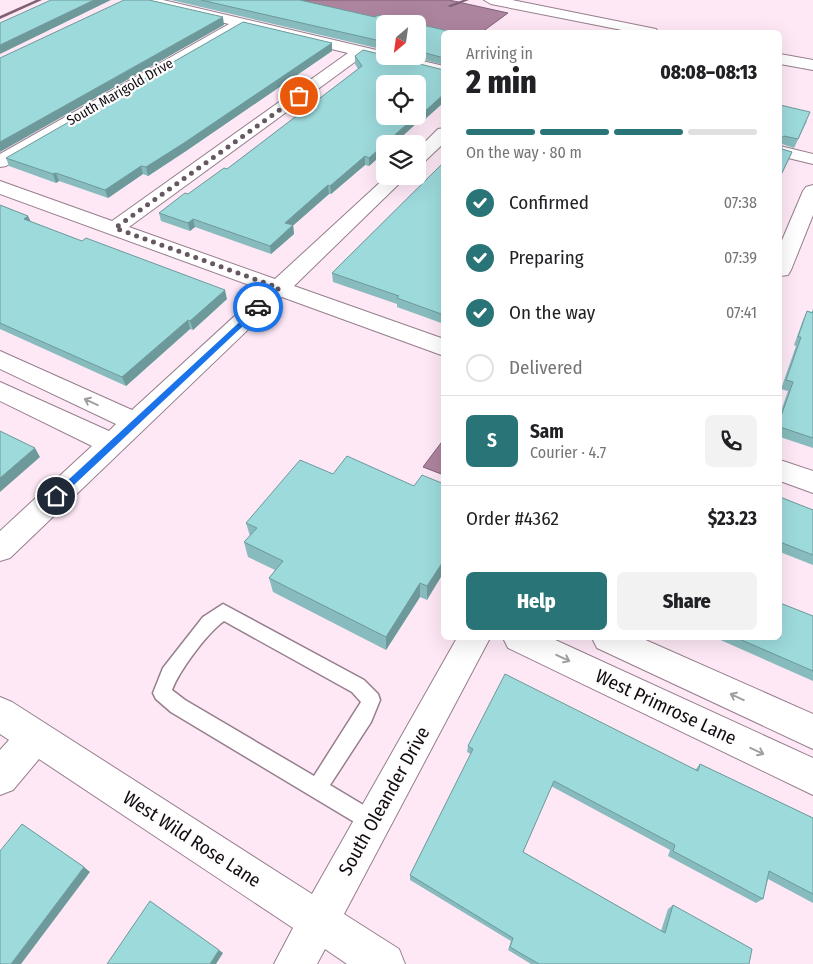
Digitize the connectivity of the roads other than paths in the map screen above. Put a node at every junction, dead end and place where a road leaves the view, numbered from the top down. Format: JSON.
{"nodes":[{"id":1,"x":146,"y":0,"type":"edge"},
{"id":2,"x":495,"y":1,"type":"edge"},
{"id":3,"x":241,"y":23,"type":"junction"},
{"id":4,"x":641,"y":30,"type":"edge"},
{"id":5,"x":360,"y":51,"type":"junction"},
{"id":6,"x":782,"y":59,"type":"edge"},
{"id":7,"x":813,"y":65,"type":"edge"},
{"id":8,"x":441,"y":70,"type":"edge"},
{"id":9,"x":441,"y":136,"type":"edge"},
{"id":10,"x":426,"y":150,"type":"edge"},
{"id":11,"x":782,"y":151,"type":"edge"},
{"id":12,"x":813,"y":159,"type":"edge"},
{"id":13,"x":0,"y":162,"type":"edge"},
{"id":14,"x":388,"y":185,"type":"edge"},
{"id":15,"x":0,"y":187,"type":"edge"},
{"id":16,"x":813,"y":191,"type":"edge"},
{"id":17,"x":115,"y":228,"type":"junction"},
{"id":18,"x":782,"y":265,"type":"edge"},
{"id":19,"x":279,"y":288,"type":"junction"},
{"id":20,"x":441,"y":347,"type":"edge"},
{"id":21,"x":0,"y":359,"type":"edge"},
{"id":22,"x":0,"y":390,"type":"edge"},
{"id":23,"x":135,"y":422,"type":"junction"},
{"id":24,"x":112,"y":444,"type":"junction"},
{"id":25,"x":782,"y":471,"type":"edge"},
{"id":26,"x":813,"y":482,"type":"edge"},
{"id":27,"x":0,"y":549,"type":"edge"},
{"id":28,"x":473,"y":640,"type":"edge"},
{"id":29,"x":523,"y":640,"type":"edge"},
{"id":30,"x":612,"y":640,"type":"edge"},
{"id":31,"x":0,"y":714,"type":"edge"},
{"id":32,"x":813,"y":732,"type":"edge"},
{"id":33,"x":35,"y":737,"type":"junction"},
{"id":34,"x":0,"y":777,"type":"edge"},
{"id":35,"x":813,"y":777,"type":"edge"},
{"id":36,"x":317,"y":788,"type":"junction"},
{"id":37,"x":373,"y":822,"type":"junction"},
{"id":38,"x":318,"y":921,"type":"junction"},
{"id":39,"x":295,"y":964,"type":"edge"},
{"id":40,"x":384,"y":964,"type":"edge"}],
"edges":[{"from":1,"to":3,"type":"street"},
{"from":2,"to":4,"type":"street"},
{"from":3,"to":5,"type":"street"},
{"from":3,"to":13,"type":"street","name":"South Marigold Drive"},
{"from":5,"to":8,"type":"street"},
{"from":5,"to":17,"type":"street"},
{"from":6,"to":7,"type":"street"},
{"from":9,"to":10,"type":"street"},
{"from":11,"to":12,"type":"street"},
{"from":14,"to":19,"type":"street"},
{"from":15,"to":17,"type":"street"},
{"from":16,"to":18,"type":"street"},
{"from":17,"to":19,"type":"street"},
{"from":19,"to":20,"type":"street"},
{"from":19,"to":23,"type":"street"},
{"from":23,"to":21,"type":"street","one_way":true},
{"from":22,"to":24,"type":"street"},
{"from":23,"to":24,"type":"street"},
{"from":24,"to":27,"type":"street"},
{"from":25,"to":26,"type":"street"},
{"from":28,"to":37,"type":"street","name":"South Oleander Drive"},
{"from":29,"to":35,"type":"street","name":"West Primrose Lane","one_way":true},
{"from":32,"to":30,"type":"street","one_way":true},
{"from":31,"to":33,"type":"street","name":"West Wild Rose Lane"},
{"from":33,"to":34,"type":"street"},
{"from":33,"to":38,"type":"street","name":"West Wild Rose Lane"},
{"from":36,"to":36,"type":"lane"},
{"from":36,"to":37,"type":"lane"},
{"from":37,"to":38,"type":"street","name":"South Oleander Drive"},
{"from":38,"to":39,"type":"street","name":"South Oleander Drive"},
{"from":38,"to":40,"type":"street","name":"West Wild Rose Lane"}]}
